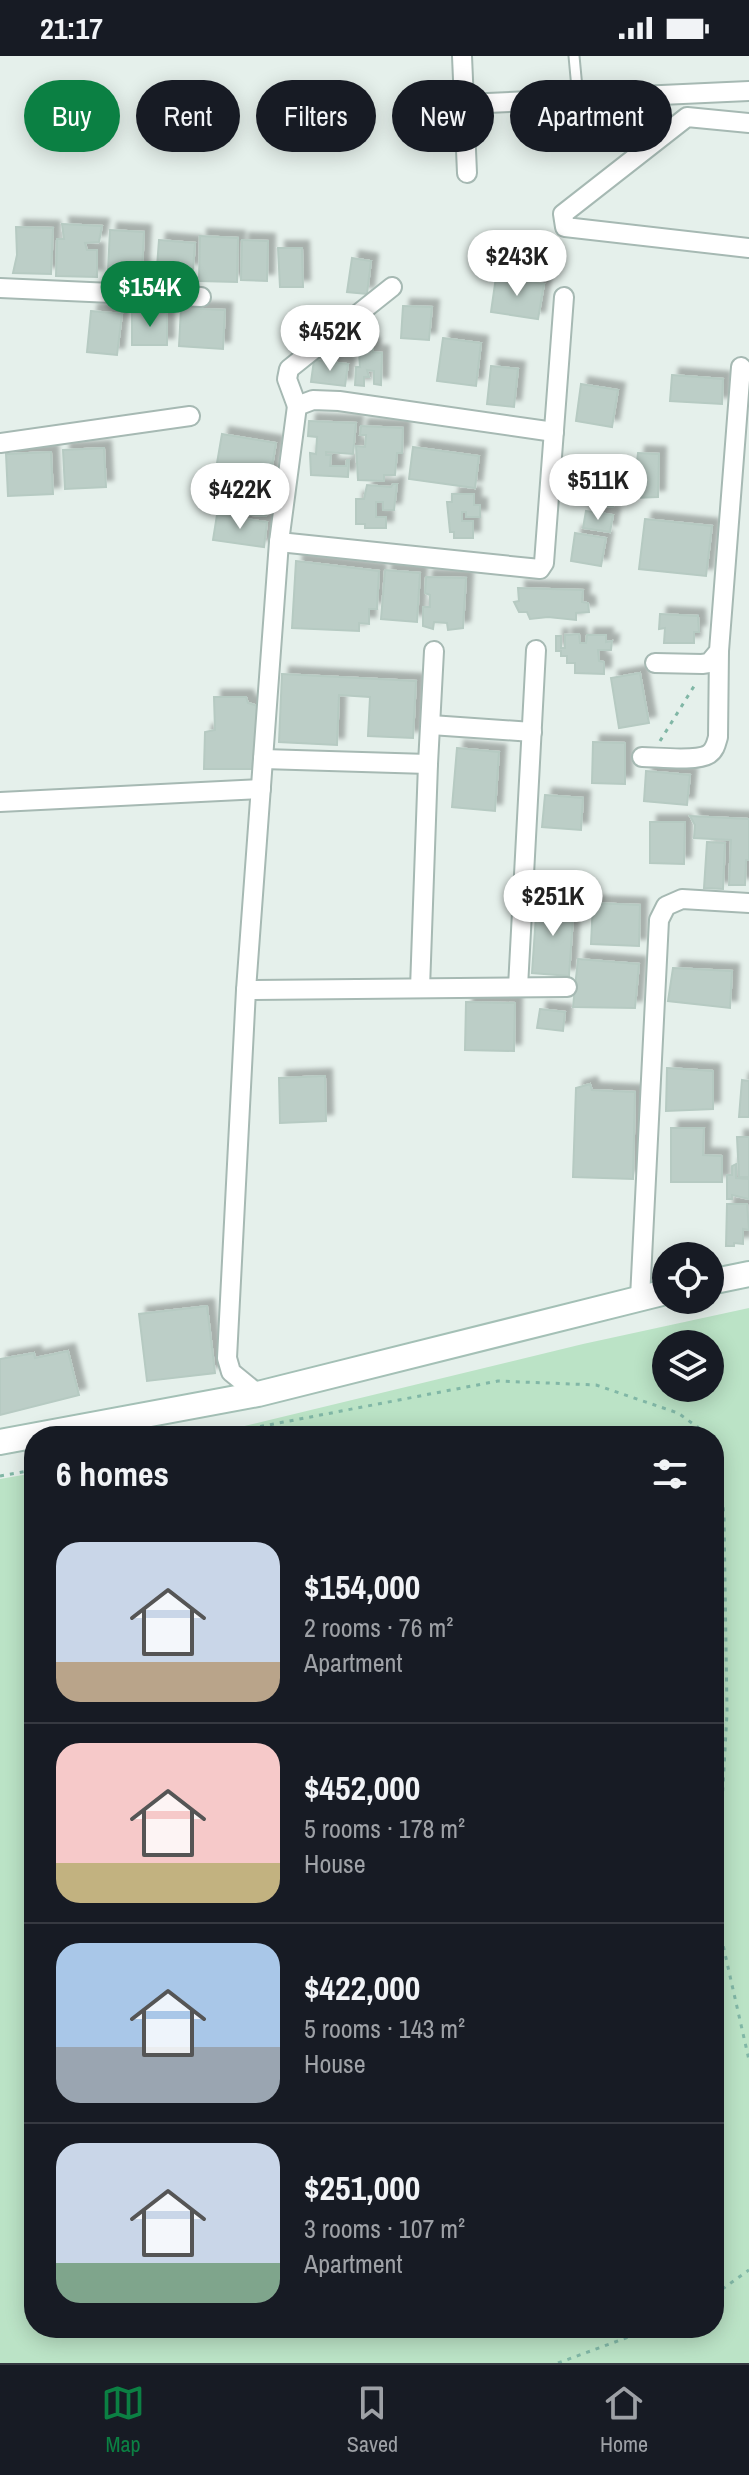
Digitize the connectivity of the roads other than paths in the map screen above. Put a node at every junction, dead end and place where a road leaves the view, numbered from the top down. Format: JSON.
{"nodes":[{"id":1,"x":462,"y":56,"type":"edge"},
{"id":2,"x":574,"y":56,"type":"edge"},
{"id":3,"x":464,"y":80,"type":"edge"},
{"id":4,"x":576,"y":80,"type":"edge"},
{"id":5,"x":749,"y":91,"type":"edge"},
{"id":6,"x":672,"y":95,"type":"edge"},
{"id":7,"x":749,"y":123,"type":"edge"},
{"id":8,"x":466,"y":152,"type":"edge"},
{"id":9,"x":467,"y":173,"type":"dead end"},
{"id":10,"x":749,"y":248,"type":"edge"},
{"id":11,"x":392,"y":287,"type":"dead end"},
{"id":12,"x":0,"y":288,"type":"edge"},
{"id":13,"x":201,"y":297,"type":"dead end"},
{"id":14,"x":564,"y":297,"type":"dead end"},
{"id":15,"x":741,"y":367,"type":"dead end"},
{"id":16,"x":297,"y":406,"type":"junction"},
{"id":17,"x":190,"y":416,"type":"dead end"},
{"id":18,"x":554,"y":432,"type":"junction"},
{"id":19,"x":0,"y":443,"type":"edge"},
{"id":20,"x":749,"y":462,"type":"edge"},
{"id":21,"x":734,"y":483,"type":"junction"},
{"id":22,"x":279,"y":542,"type":"junction"},
{"id":23,"x":536,"y":650,"type":"dead end"},
{"id":24,"x":434,"y":651,"type":"dead end"},
{"id":25,"x":714,"y":657,"type":"junction"},
{"id":26,"x":655,"y":663,"type":"dead end"},
{"id":27,"x":431,"y":725,"type":"junction"},
{"id":28,"x":532,"y":732,"type":"junction"},
{"id":29,"x":646,"y":757,"type":"road end"},
{"id":30,"x":263,"y":759,"type":"junction"},
{"id":31,"x":428,"y":764,"type":"junction"},
{"id":32,"x":261,"y":789,"type":"junction"},
{"id":33,"x":0,"y":802,"type":"edge"},
{"id":34,"x":749,"y":903,"type":"edge"},
{"id":35,"x":518,"y":987,"type":"junction"},
{"id":36,"x":567,"y":987,"type":"dead end"},
{"id":37,"x":420,"y":988,"type":"junction"},
{"id":38,"x":246,"y":990,"type":"junction"},
{"id":39,"x":749,"y":1274,"type":"edge"},
{"id":40,"x":724,"y":1279,"type":"edge"},
{"id":41,"x":652,"y":1295,"type":"edge"},
{"id":42,"x":640,"y":1298,"type":"junction"},
{"id":43,"x":258,"y":1394,"type":"junction"},
{"id":44,"x":86,"y":1426,"type":"edge"},
{"id":45,"x":24,"y":1438,"type":"edge"},
{"id":46,"x":0,"y":1442,"type":"edge"}],
"edges":[{"from":1,"to":3,"type":"street"},
{"from":2,"to":4,"type":"lane"},
{"from":5,"to":6,"type":"street"},
{"from":7,"to":10,"type":"street"},
{"from":8,"to":9,"type":"street"},
{"from":11,"to":16,"type":"street"},
{"from":12,"to":13,"type":"street"},
{"from":14,"to":18,"type":"street"},
{"from":15,"to":21,"type":"street"},
{"from":16,"to":18,"type":"street"},
{"from":16,"to":22,"type":"street"},
{"from":17,"to":19,"type":"street"},
{"from":18,"to":22,"type":"street"},
{"from":20,"to":21,"type":"street"},
{"from":21,"to":25,"type":"street"},
{"from":22,"to":30,"type":"street"},
{"from":23,"to":28,"type":"street"},
{"from":24,"to":27,"type":"street"},
{"from":25,"to":26,"type":"street"},
{"from":25,"to":29,"type":"street"},
{"from":27,"to":28,"type":"street"},
{"from":27,"to":31,"type":"street"},
{"from":28,"to":35,"type":"street"},
{"from":30,"to":31,"type":"street"},
{"from":30,"to":32,"type":"street"},
{"from":31,"to":37,"type":"street"},
{"from":32,"to":33,"type":"street"},
{"from":32,"to":38,"type":"street"},
{"from":34,"to":42,"type":"street"},
{"from":35,"to":36,"type":"street"},
{"from":35,"to":37,"type":"street"},
{"from":37,"to":38,"type":"street"},
{"from":38,"to":43,"type":"street"},
{"from":39,"to":40,"type":"main road"},
{"from":41,"to":42,"type":"main road"},
{"from":42,"to":43,"type":"main road"},
{"from":43,"to":44,"type":"main road"},
{"from":45,"to":46,"type":"main road"}]}
